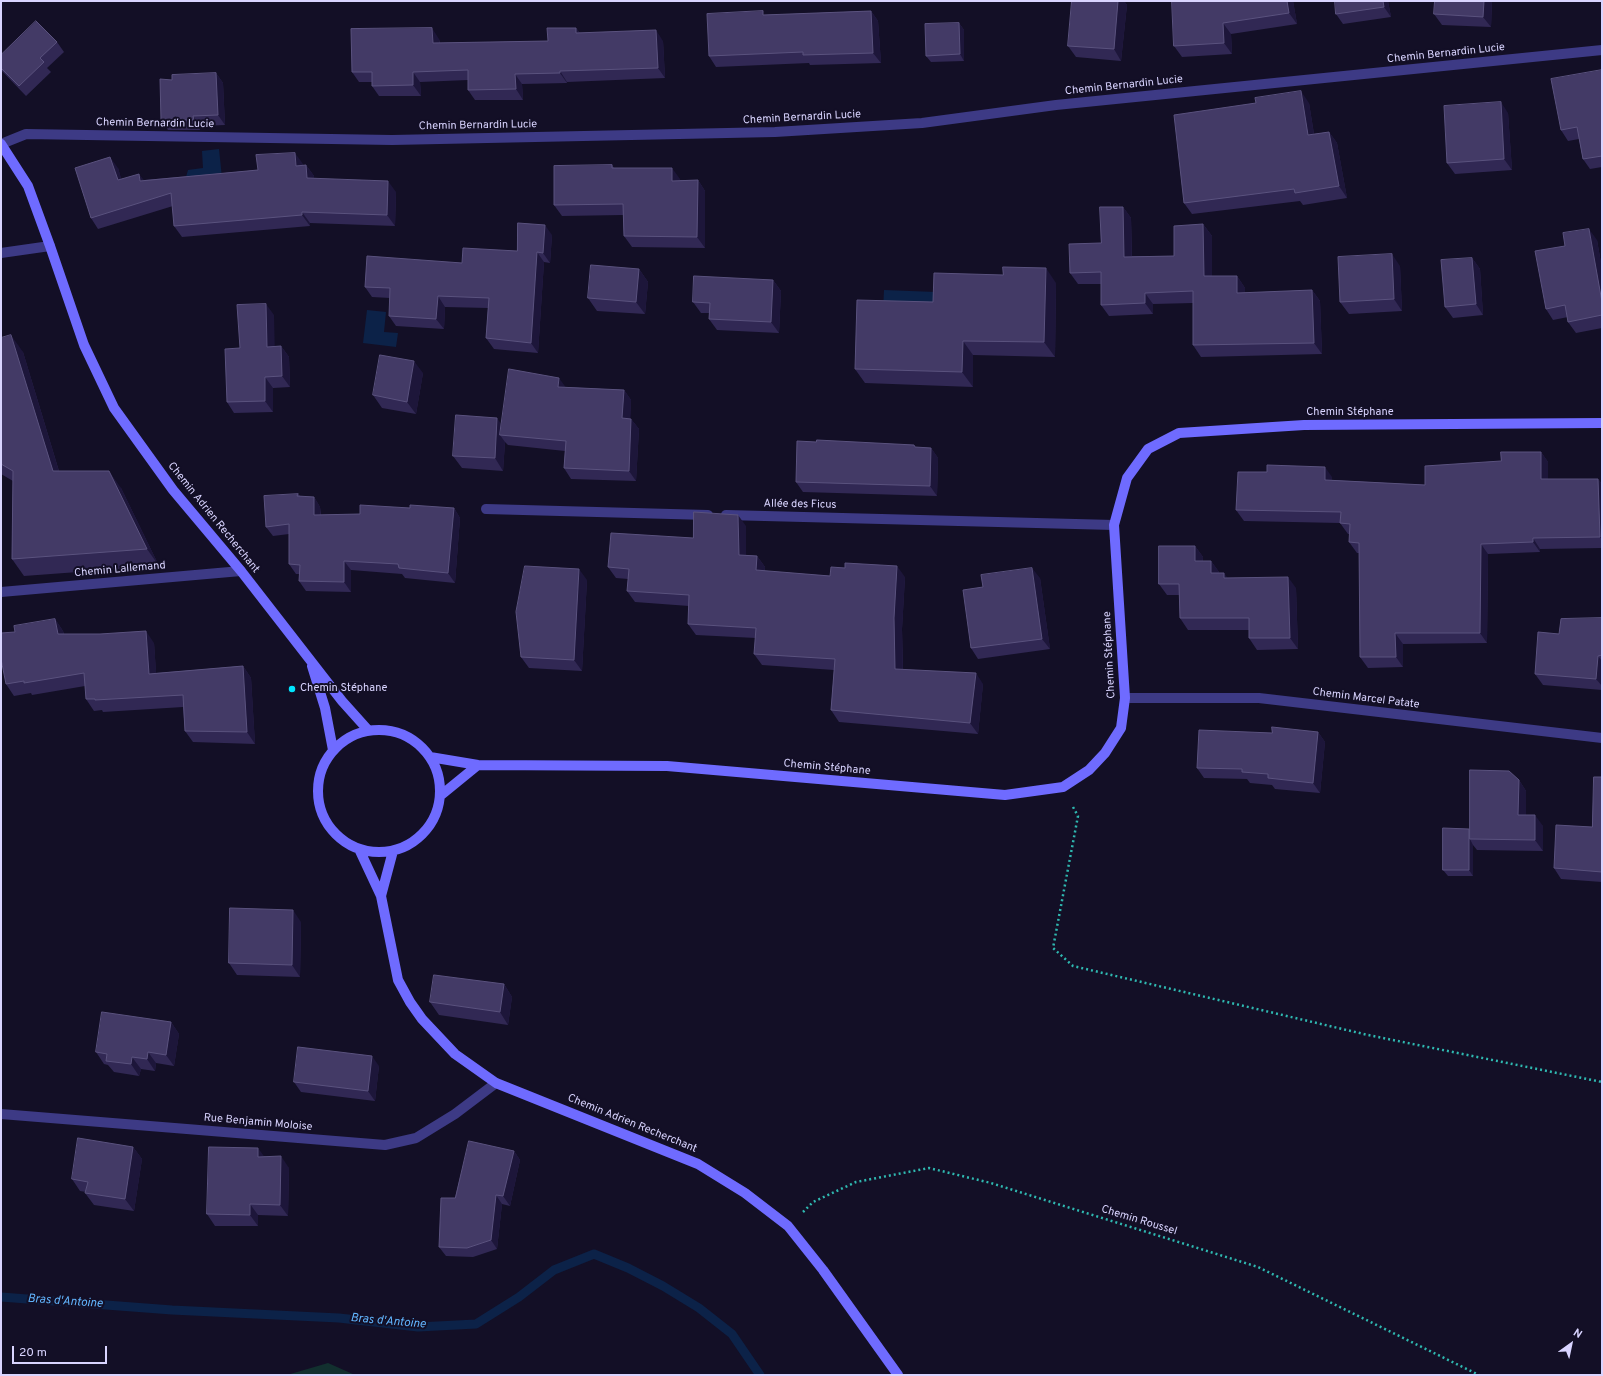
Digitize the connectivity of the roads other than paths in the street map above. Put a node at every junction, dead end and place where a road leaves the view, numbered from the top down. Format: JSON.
{"nodes":[{"id":1,"x":1602,"y":50,"type":"edge"},
{"id":2,"x":1,"y":144,"type":"edge"},
{"id":3,"x":50,"y":246,"type":"junction"},
{"id":4,"x":1,"y":253,"type":"edge"},
{"id":5,"x":1602,"y":423,"type":"edge"},
{"id":6,"x":486,"y":509,"type":"dead end"},
{"id":7,"x":1114,"y":525,"type":"junction"},
{"id":8,"x":241,"y":571,"type":"junction"},
{"id":9,"x":1,"y":592,"type":"edge"},
{"id":10,"x":310,"y":661,"type":"junction"},
{"id":11,"x":1125,"y":698,"type":"junction"},
{"id":12,"x":368,"y":730,"type":"junction"},
{"id":13,"x":1602,"y":738,"type":"edge"},
{"id":14,"x":333,"y":750,"type":"junction"},
{"id":15,"x":430,"y":757,"type":"junction"},
{"id":16,"x":478,"y":765,"type":"junction"},
{"id":17,"x":440,"y":796,"type":"junction"},
{"id":18,"x":359,"y":849,"type":"junction"},
{"id":19,"x":393,"y":851,"type":"junction"},
{"id":20,"x":381,"y":896,"type":"junction"},
{"id":21,"x":496,"y":1083,"type":"junction"},
{"id":22,"x":1,"y":1114,"type":"edge"},
{"id":23,"x":898,"y":1375,"type":"edge"}],
"edges":[{"from":1,"to":2,"type":"street","name":"Chemin Bernardin Lucie"},
{"from":2,"to":3,"type":"main road","name":"Chemin Adrien Recherchant"},
{"from":3,"to":4,"type":"street"},
{"from":3,"to":8,"type":"main road","name":"Chemin Adrien Recherchant"},
{"from":5,"to":7,"type":"main road","name":"Chemin Stéphane"},
{"from":6,"to":7,"type":"street","name":"Allée des Ficus"},
{"from":7,"to":11,"type":"main road","name":"Chemin Stéphane"},
{"from":8,"to":9,"type":"street","name":"Chemin Lallemand"},
{"from":8,"to":10,"type":"main road","name":"Chemin Adrien Recherchant"},
{"from":10,"to":12,"type":"main road","name":"Chemin Adrien Recherchant"},
{"from":10,"to":14,"type":"main road","name":"Chemin Adrien Recherchant"},
{"from":11,"to":13,"type":"street","name":"Chemin Marcel Patate"},
{"from":11,"to":16,"type":"main road","name":"Chemin Stéphane"},
{"from":12,"to":14,"type":"main road"},
{"from":12,"to":15,"type":"main road"},
{"from":14,"to":18,"type":"main road"},
{"from":15,"to":16,"type":"main road","name":"Chemin Stéphane"},
{"from":15,"to":17,"type":"main road"},
{"from":16,"to":17,"type":"main road"},
{"from":17,"to":19,"type":"main road"},
{"from":18,"to":19,"type":"main road"},
{"from":18,"to":20,"type":"main road","name":"Chemin Adrien Recherchant"},
{"from":19,"to":20,"type":"main road","name":"Chemin Adrien Recherchant"},
{"from":20,"to":21,"type":"main road","name":"Chemin Adrien Recherchant"},
{"from":21,"to":22,"type":"street","name":"Rue Benjamin Moloise"},
{"from":21,"to":23,"type":"main road","name":"Chemin Adrien Recherchant"}]}
